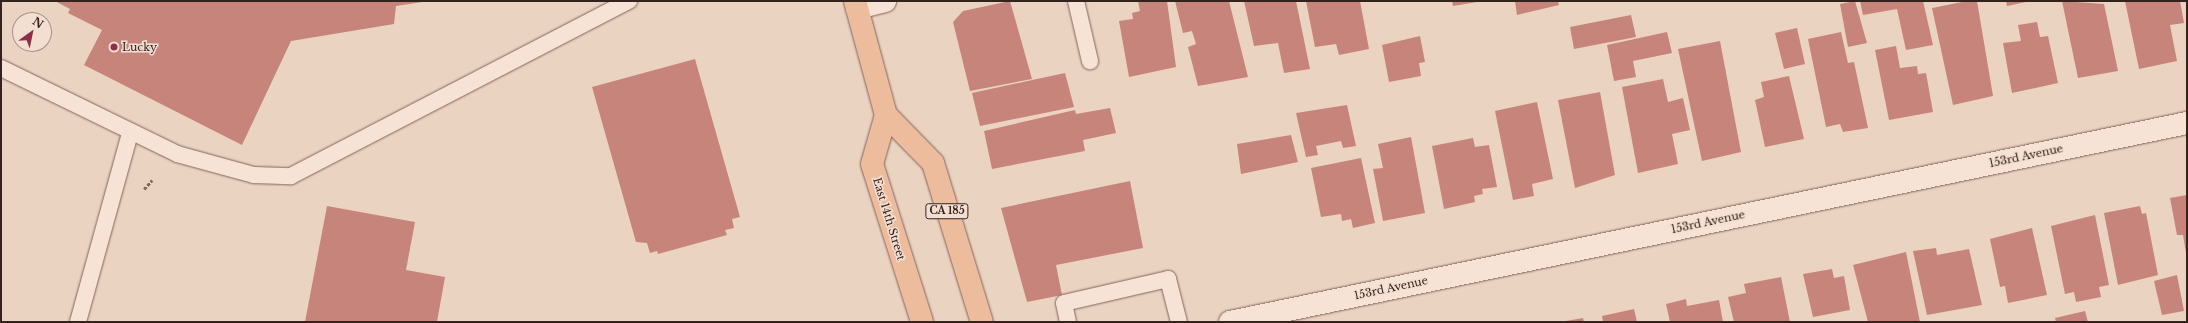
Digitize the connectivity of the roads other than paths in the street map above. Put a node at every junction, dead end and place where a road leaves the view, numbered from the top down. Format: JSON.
{"nodes":[{"id":1,"x":629,"y":1,"type":"edge"},
{"id":2,"x":885,"y":1,"type":"edge"},
{"id":3,"x":1076,"y":1,"type":"edge"},
{"id":4,"x":856,"y":5,"type":"edge"},
{"id":5,"x":1090,"y":61,"type":"dead end"},
{"id":6,"x":1,"y":68,"type":"edge"},
{"id":7,"x":886,"y":115,"type":"junction"},
{"id":8,"x":2187,"y":123,"type":"edge"},
{"id":9,"x":130,"y":133,"type":"junction"},
{"id":10,"x":78,"y":322,"type":"edge"},
{"id":11,"x":922,"y":322,"type":"edge"},
{"id":12,"x":982,"y":322,"type":"edge"},
{"id":13,"x":1068,"y":322,"type":"edge"},
{"id":14,"x":1179,"y":322,"type":"edge"},
{"id":15,"x":1230,"y":322,"type":"edge"}],
"edges":[{"from":1,"to":9,"type":"lane"},
{"from":2,"to":4,"type":"street"},
{"from":3,"to":5,"type":"lane"},
{"from":4,"to":7,"type":"main road","number":"CA 185"},
{"from":6,"to":9,"type":"lane"},
{"from":7,"to":11,"type":"main road","name":"East 14th Street"},
{"from":7,"to":12,"type":"main road","number":"CA 185"},
{"from":8,"to":15,"type":"street","name":"153rd Avenue"},
{"from":9,"to":10,"type":"lane"},
{"from":13,"to":14,"type":"lane"}]}
